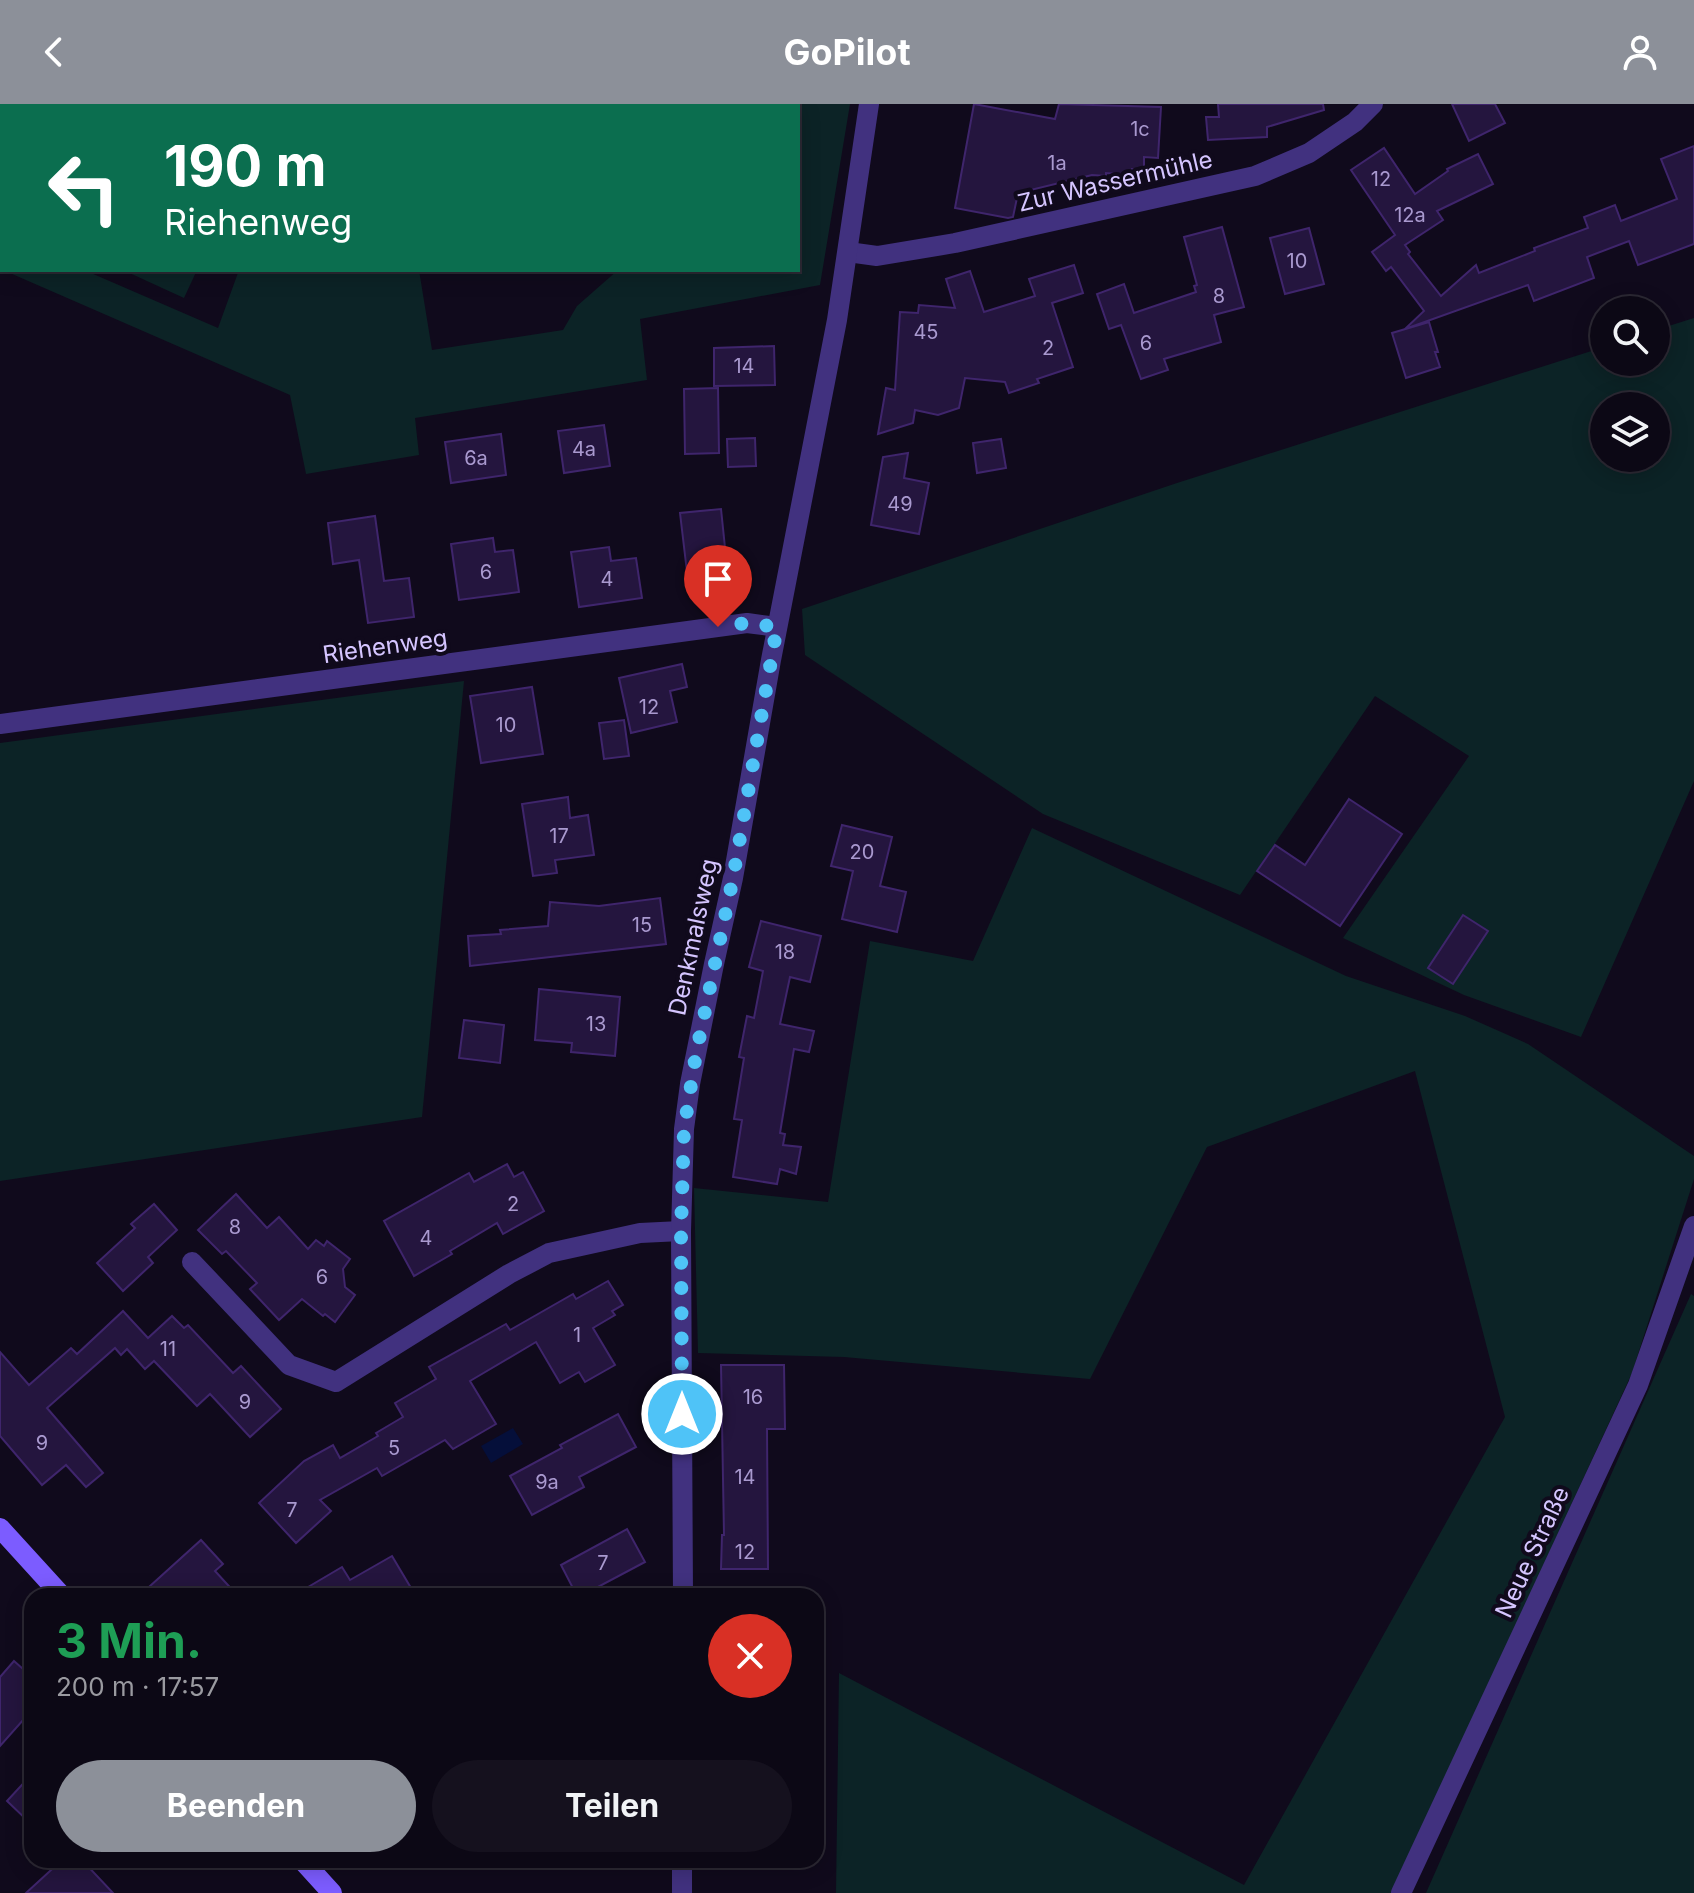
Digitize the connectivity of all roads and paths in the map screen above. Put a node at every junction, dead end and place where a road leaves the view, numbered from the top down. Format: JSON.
{"nodes":[{"id":1,"x":869,"y":104,"type":"edge"},
{"id":2,"x":1373,"y":104,"type":"edge"},
{"id":3,"x":848,"y":252,"type":"junction"},
{"id":4,"x":777,"y":627,"type":"junction"},
{"id":5,"x":0,"y":724,"type":"edge"},
{"id":6,"x":1694,"y":1226,"type":"edge"},
{"id":7,"x":681,"y":1231,"type":"junction"},
{"id":8,"x":192,"y":1262,"type":"dead end"},
{"id":9,"x":0,"y":1528,"type":"edge"},
{"id":10,"x":55,"y":1588,"type":"edge"},
{"id":11,"x":683,"y":1588,"type":"edge"},
{"id":12,"x":309,"y":1868,"type":"edge"},
{"id":13,"x":682,"y":1868,"type":"edge"},
{"id":14,"x":332,"y":1893,"type":"edge"},
{"id":15,"x":682,"y":1893,"type":"edge"},
{"id":16,"x":1401,"y":1893,"type":"edge"}],
"edges":[{"from":1,"to":3,"type":"street","name":"Denkmalsweg"},
{"from":2,"to":3,"type":"street","name":"Zur Wassermühle"},
{"from":3,"to":4,"type":"street","name":"Denkmalsweg"},
{"from":4,"to":5,"type":"street","name":"Riehenweg"},
{"from":4,"to":7,"type":"street","name":"Denkmalsweg"},
{"from":6,"to":16,"type":"street","name":"Neue Straße"},
{"from":7,"to":8,"type":"street"},
{"from":7,"to":11,"type":"street","name":"Denkmalsweg"},
{"from":9,"to":10,"type":"street"},
{"from":12,"to":14,"type":"street"},
{"from":13,"to":15,"type":"street"}]}
